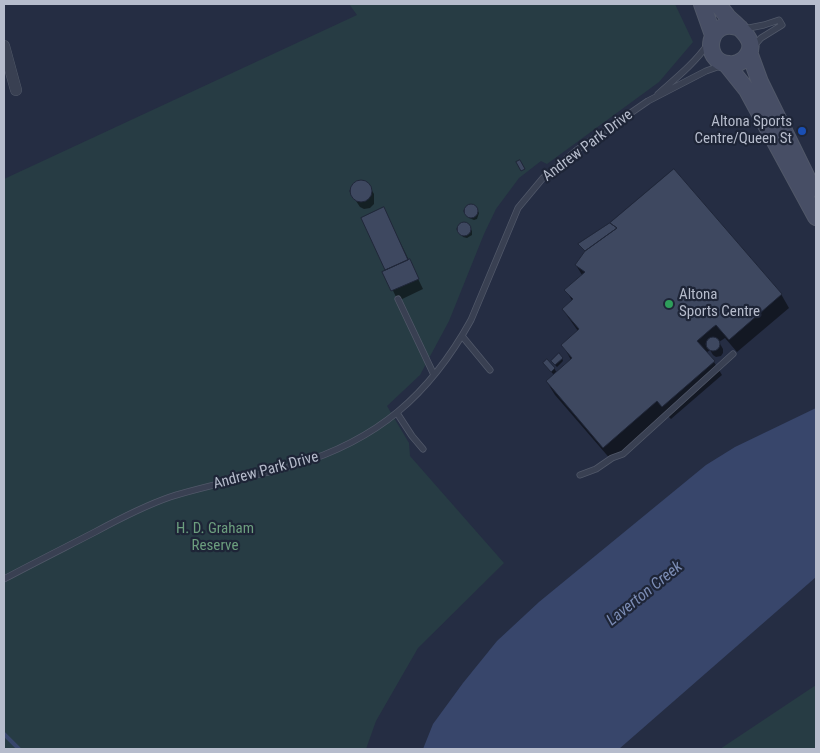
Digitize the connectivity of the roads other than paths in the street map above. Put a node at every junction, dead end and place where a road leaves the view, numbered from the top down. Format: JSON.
{"nodes":[{"id":1,"x":702,"y":4,"type":"edge"},
{"id":2,"x":718,"y":4,"type":"edge"},
{"id":3,"x":741,"y":28,"type":"junction"},
{"id":4,"x":712,"y":37,"type":"junction"},
{"id":5,"x":4,"y":46,"type":"edge"},
{"id":6,"x":749,"y":51,"type":"junction"},
{"id":7,"x":726,"y":64,"type":"junction"},
{"id":8,"x":16,"y":90,"type":"dead end"},
{"id":9,"x":648,"y":101,"type":"junction"},
{"id":10,"x":816,"y":197,"type":"edge"},
{"id":11,"x":816,"y":217,"type":"edge"},
{"id":12,"x":398,"y":299,"type":"dead end"},
{"id":13,"x":462,"y":336,"type":"junction"},
{"id":14,"x":733,"y":354,"type":"dead end"},
{"id":15,"x":490,"y":370,"type":"dead end"},
{"id":16,"x":434,"y":375,"type":"junction"},
{"id":17,"x":397,"y":413,"type":"junction"},
{"id":18,"x":423,"y":449,"type":"dead end"},
{"id":19,"x":580,"y":475,"type":"dead end"},
{"id":20,"x":4,"y":579,"type":"edge"}],
"edges":[{"from":1,"to":4,"type":"main road"},
{"from":2,"to":3,"type":"main road"},
{"from":3,"to":4,"type":"main road"},
{"from":3,"to":6,"type":"main road"},
{"from":3,"to":6,"type":"lane"},
{"from":4,"to":7,"type":"main road"},
{"from":4,"to":9,"type":"lane","name":"Andrew Park Drive"},
{"from":5,"to":8,"type":"street"},
{"from":6,"to":7,"type":"main road"},
{"from":6,"to":10,"type":"main road"},
{"from":7,"to":9,"type":"lane","name":"Andrew Park Drive"},
{"from":7,"to":11,"type":"main road"},
{"from":9,"to":13,"type":"lane","name":"Andrew Park Drive"},
{"from":12,"to":16,"type":"lane"},
{"from":13,"to":15,"type":"lane"},
{"from":13,"to":16,"type":"lane","name":"Andrew Park Drive"},
{"from":14,"to":19,"type":"lane"},
{"from":16,"to":17,"type":"lane","name":"Andrew Park Drive"},
{"from":17,"to":18,"type":"lane"},
{"from":17,"to":20,"type":"lane","name":"Andrew Park Drive"}]}
